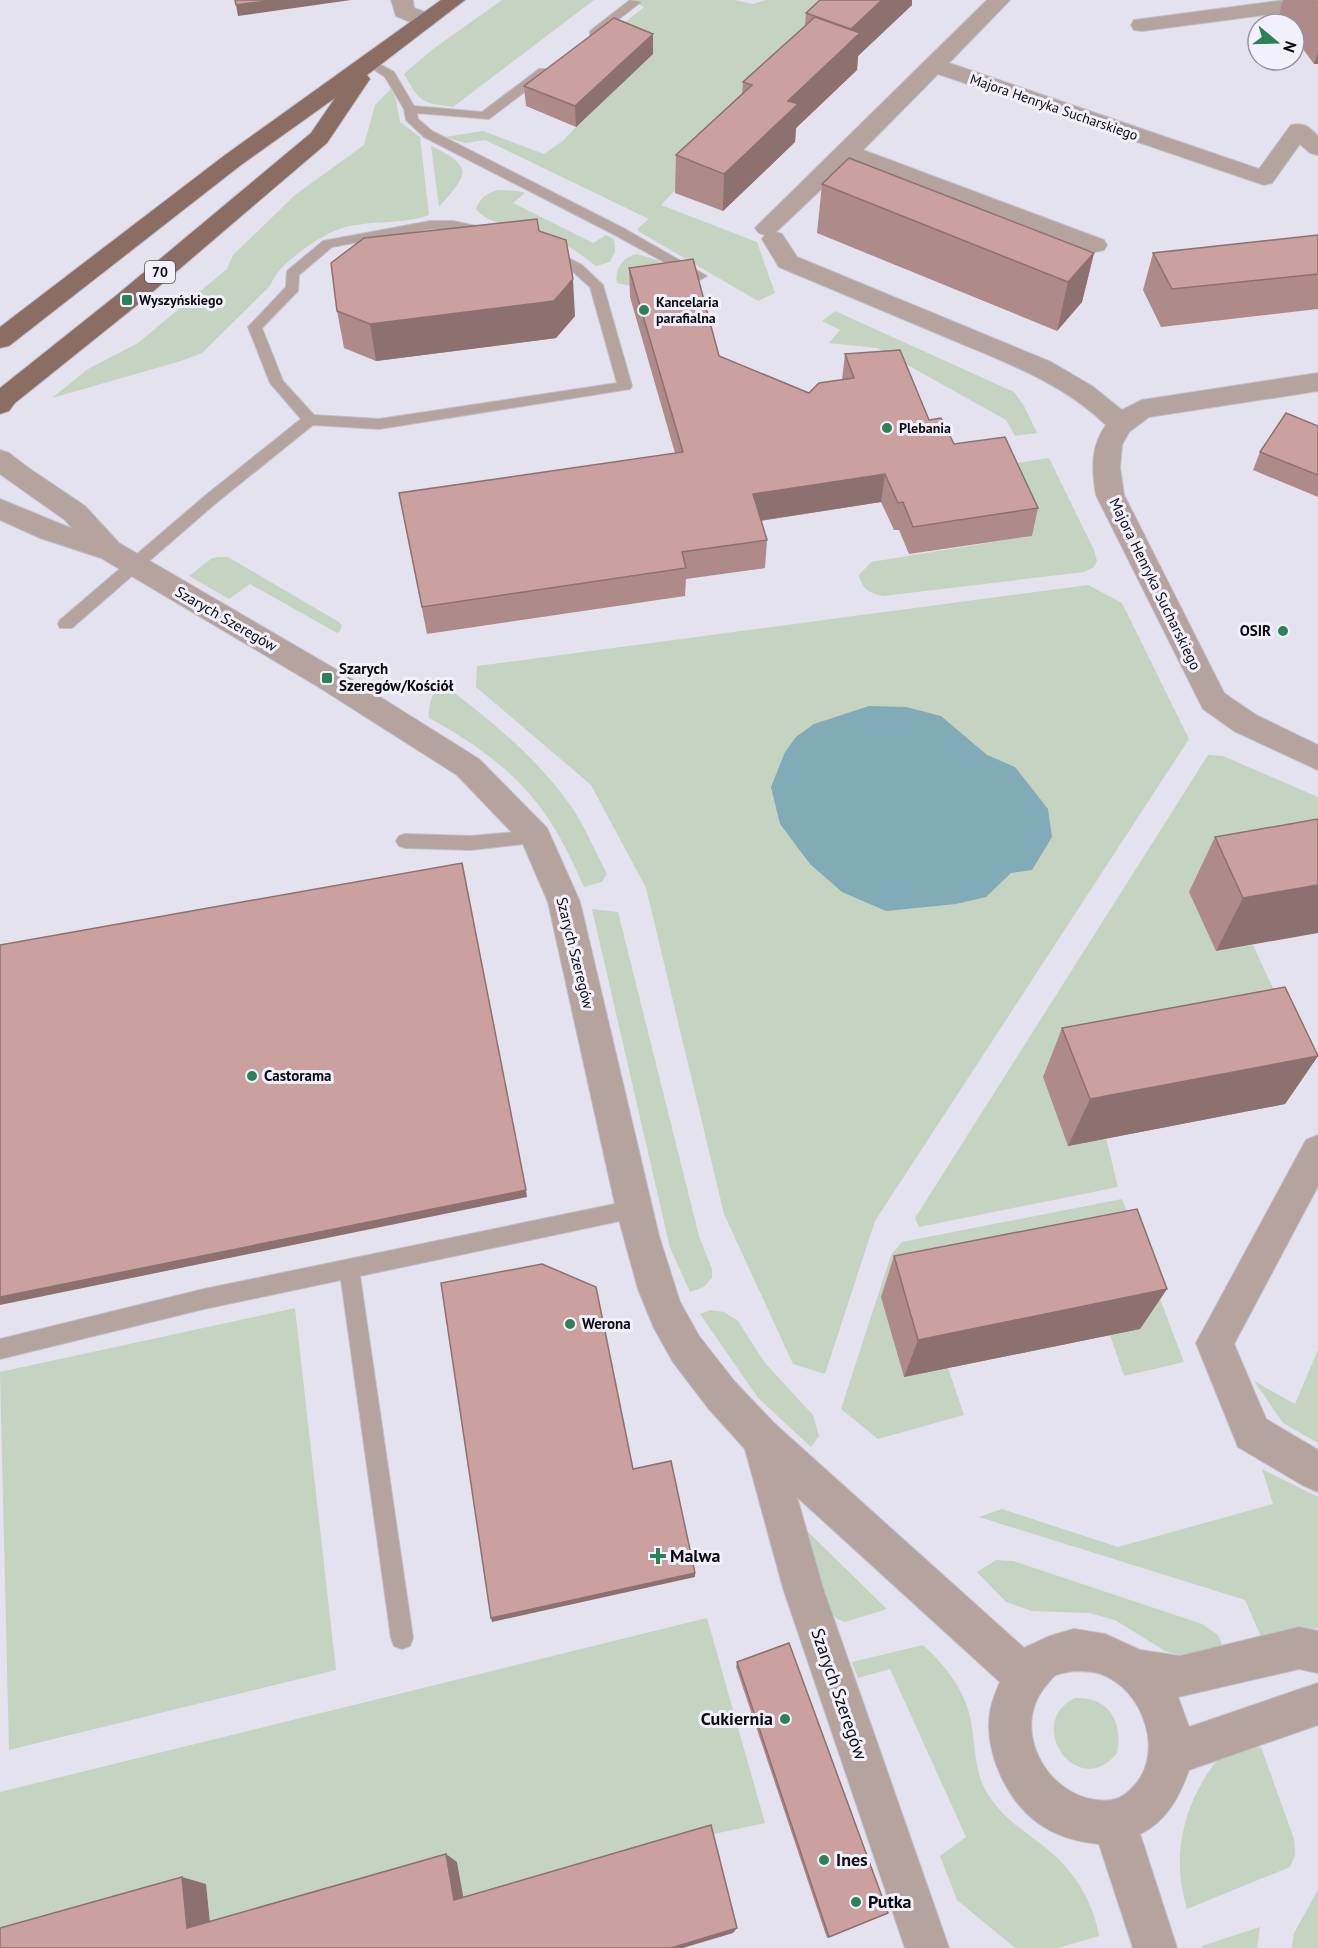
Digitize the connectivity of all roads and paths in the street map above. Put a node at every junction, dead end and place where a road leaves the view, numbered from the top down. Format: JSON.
{"nodes":[{"id":1,"x":402,"y":0,"type":"edge"},
{"id":2,"x":454,"y":0,"type":"edge"},
{"id":3,"x":999,"y":0,"type":"edge"},
{"id":4,"x":635,"y":2,"type":"dead end"},
{"id":5,"x":1318,"y":2,"type":"edge"},
{"id":6,"x":425,"y":20,"type":"junction"},
{"id":7,"x":1142,"y":25,"type":"dead end"},
{"id":8,"x":588,"y":38,"type":"edge"},
{"id":9,"x":370,"y":63,"type":"junction"},
{"id":10,"x":551,"y":66,"type":"edge"},
{"id":11,"x":933,"y":66,"type":"junction"},
{"id":12,"x":411,"y":109,"type":"junction"},
{"id":13,"x":1318,"y":148,"type":"edge"},
{"id":14,"x":848,"y":152,"type":"junction"},
{"id":15,"x":498,"y":235,"type":"edge"},
{"id":16,"x":1095,"y":245,"type":"dead end"},
{"id":17,"x":538,"y":248,"type":"edge"},
{"id":18,"x":700,"y":276,"type":"edge"},
{"id":19,"x":0,"y":340,"type":"edge"},
{"id":20,"x":1318,"y":382,"type":"edge"},
{"id":21,"x":0,"y":405,"type":"edge"},
{"id":22,"x":310,"y":420,"type":"junction"},
{"id":23,"x":1120,"y":423,"type":"junction"},
{"id":24,"x":0,"y":459,"type":"edge"},
{"id":25,"x":0,"y":509,"type":"edge"},
{"id":26,"x":122,"y":558,"type":"junction"},
{"id":27,"x":66,"y":624,"type":"dead end"},
{"id":28,"x":1318,"y":758,"type":"edge"},
{"id":29,"x":536,"y":837,"type":"junction"},
{"id":30,"x":405,"y":841,"type":"dead end"},
{"id":31,"x":1318,"y":1151,"type":"edge"},
{"id":32,"x":634,"y":1209,"type":"junction"},
{"id":33,"x":349,"y":1269,"type":"junction"},
{"id":34,"x":0,"y":1349,"type":"edge"},
{"id":35,"x":761,"y":1438,"type":"junction"},
{"id":36,"x":1318,"y":1472,"type":"edge"},
{"id":37,"x":402,"y":1638,"type":"dead end"},
{"id":38,"x":1318,"y":1652,"type":"edge"},
{"id":39,"x":1133,"y":1670,"type":"junction"},
{"id":40,"x":1025,"y":1677,"type":"junction"},
{"id":41,"x":1318,"y":1704,"type":"edge"},
{"id":42,"x":1170,"y":1755,"type":"junction"},
{"id":43,"x":1114,"y":1822,"type":"junction"},
{"id":44,"x":927,"y":1948,"type":"edge"},
{"id":45,"x":1155,"y":1948,"type":"edge"}],
"edges":[{"from":1,"to":6,"type":"street"},
{"from":2,"to":6,"type":"main road","number":"70"},
{"from":3,"to":11,"type":"street"},
{"from":4,"to":8,"type":"lane"},
{"from":5,"to":7,"type":"street"},
{"from":6,"to":9,"type":"main road","number":"70"},
{"from":9,"to":12,"type":"lane"},
{"from":9,"to":19,"type":"main road","number":"70"},
{"from":9,"to":21,"type":"main road","number":"70"},
{"from":10,"to":12,"type":"lane"},
{"from":11,"to":13,"type":"street","name":"Majora Henryka Sucharskiego"},
{"from":11,"to":14,"type":"street"},
{"from":12,"to":18,"type":"lane"},
{"from":14,"to":16,"type":"street"},
{"from":14,"to":23,"type":"street"},
{"from":15,"to":22,"type":"lane"},
{"from":17,"to":22,"type":"lane"},
{"from":20,"to":23,"type":"street"},
{"from":22,"to":26,"type":"lane"},
{"from":23,"to":28,"type":"street","name":"Majora Henryka Sucharskiego"},
{"from":24,"to":26,"type":"street","name":"Szarych Szeregów"},
{"from":25,"to":26,"type":"street","name":"Szarych Szeregów"},
{"from":26,"to":27,"type":"lane"},
{"from":26,"to":29,"type":"street","name":"Szarych Szeregów"},
{"from":29,"to":30,"type":"lane"},
{"from":29,"to":32,"type":"street","name":"Szarych Szeregów"},
{"from":31,"to":36,"type":"street"},
{"from":32,"to":33,"type":"lane"},
{"from":32,"to":35,"type":"street","name":"Szarych Szeregów"},
{"from":33,"to":34,"type":"lane"},
{"from":33,"to":37,"type":"lane"},
{"from":35,"to":40,"type":"street","name":"Szarych Szeregów"},
{"from":35,"to":44,"type":"street","name":"Szarych Szeregów"},
{"from":38,"to":39,"type":"street"},
{"from":39,"to":40,"type":"street"},
{"from":39,"to":42,"type":"street"},
{"from":40,"to":43,"type":"street"},
{"from":41,"to":42,"type":"street"},
{"from":42,"to":43,"type":"street"},
{"from":43,"to":45,"type":"street"}]}
